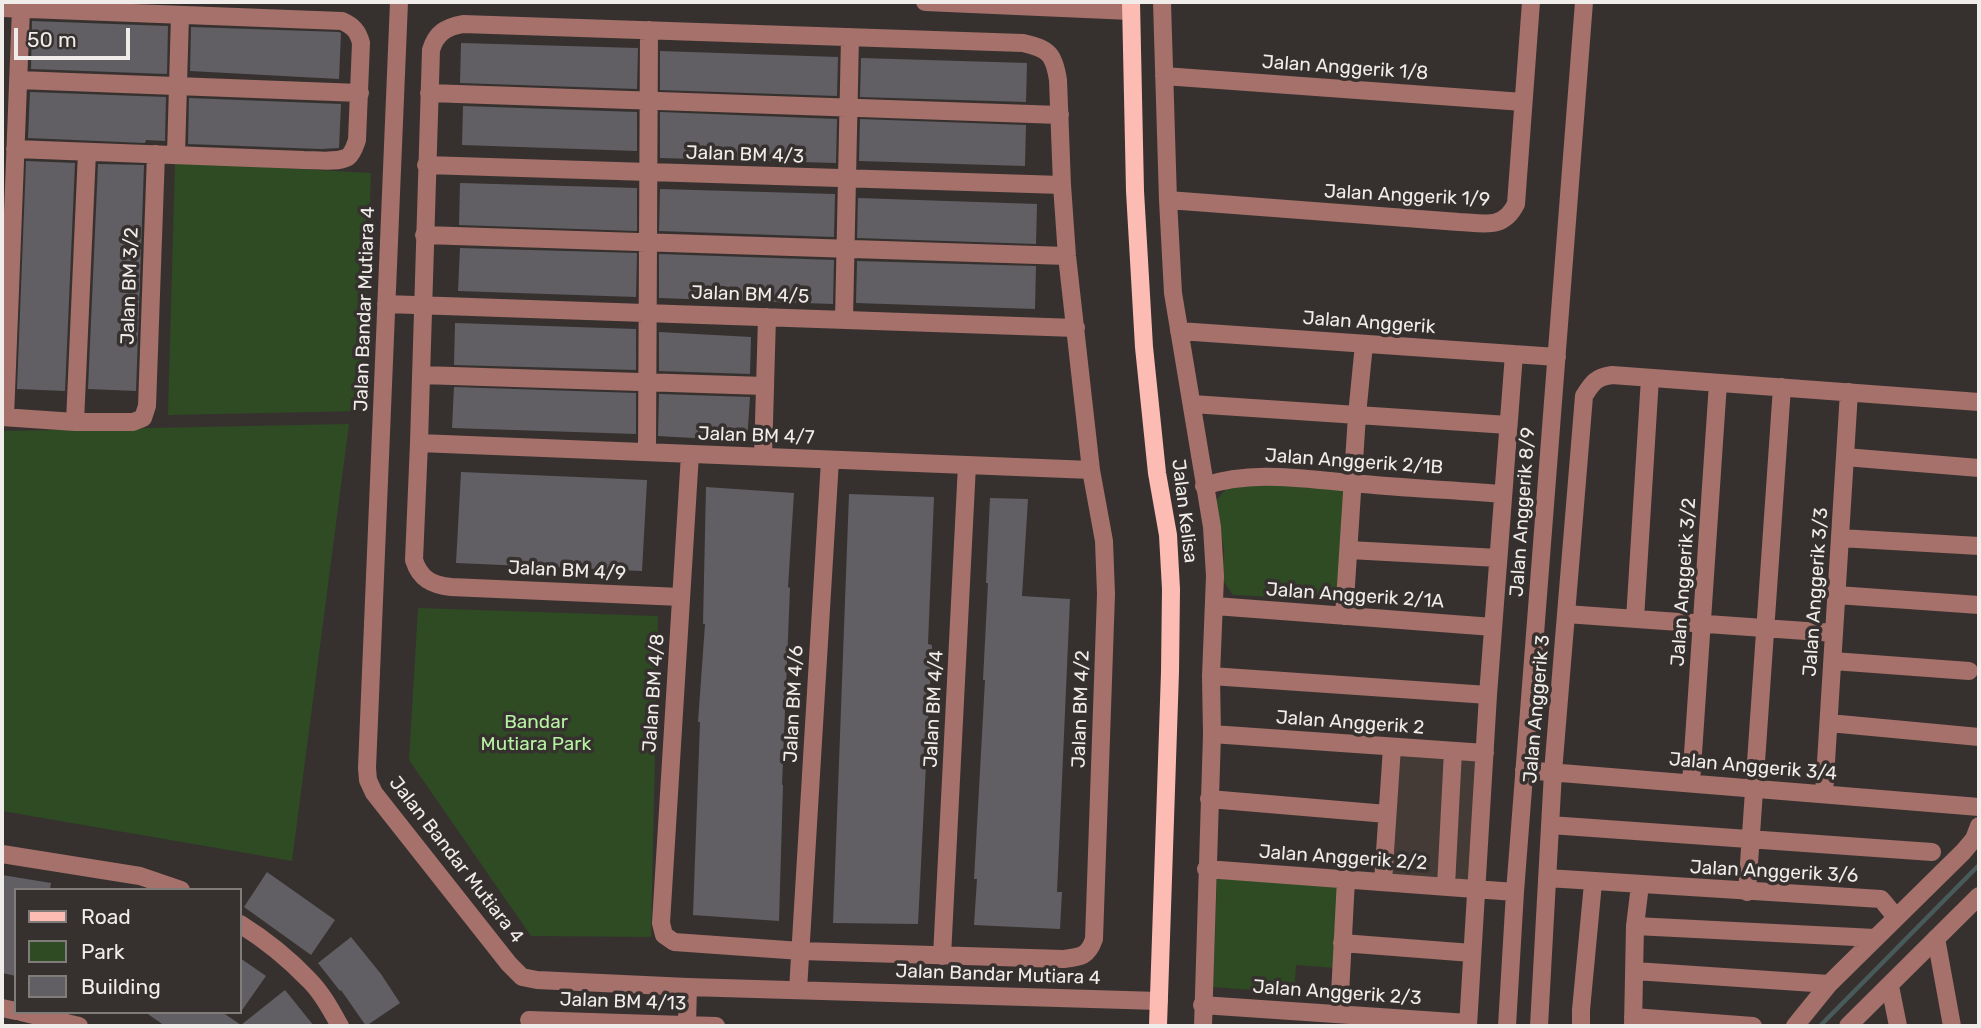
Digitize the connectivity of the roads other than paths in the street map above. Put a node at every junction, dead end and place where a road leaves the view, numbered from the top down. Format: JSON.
{"nodes":[{"id":1,"x":399,"y":2,"type":"edge"},
{"id":2,"x":925,"y":2,"type":"edge"},
{"id":3,"x":1162,"y":2,"type":"edge"},
{"id":4,"x":1531,"y":2,"type":"edge"},
{"id":5,"x":1584,"y":2,"type":"edge"},
{"id":6,"x":1131,"y":6,"type":"edge"},
{"id":7,"x":2,"y":8,"type":"edge"},
{"id":8,"x":21,"y":8,"type":"junction"},
{"id":9,"x":180,"y":15,"type":"junction"},
{"id":10,"x":649,"y":30,"type":"junction"},
{"id":11,"x":850,"y":37,"type":"junction"},
{"id":12,"x":1164,"y":76,"type":"junction"},
{"id":13,"x":18,"y":80,"type":"junction"},
{"id":14,"x":178,"y":84,"type":"junction"},
{"id":15,"x":360,"y":93,"type":"junction"},
{"id":16,"x":429,"y":93,"type":"junction"},
{"id":17,"x":648,"y":102,"type":"junction"},
{"id":18,"x":1523,"y":102,"type":"junction"},
{"id":19,"x":848,"y":108,"type":"junction"},
{"id":20,"x":1060,"y":115,"type":"junction"},
{"id":21,"x":15,"y":149,"type":"junction"},
{"id":22,"x":88,"y":152,"type":"junction"},
{"id":23,"x":156,"y":154,"type":"junction"},
{"id":24,"x":176,"y":155,"type":"junction"},
{"id":25,"x":426,"y":164,"type":"junction"},
{"id":26,"x":648,"y":172,"type":"junction"},
{"id":27,"x":847,"y":179,"type":"junction"},
{"id":28,"x":1062,"y":186,"type":"junction"},
{"id":29,"x":1168,"y":200,"type":"junction"},
{"id":30,"x":6,"y":227,"type":"edge"},
{"id":31,"x":424,"y":235,"type":"junction"},
{"id":32,"x":648,"y":242,"type":"junction"},
{"id":33,"x":846,"y":248,"type":"junction"},
{"id":34,"x":1067,"y":256,"type":"junction"},
{"id":35,"x":386,"y":304,"type":"junction"},
{"id":36,"x":422,"y":305,"type":"junction"},
{"id":37,"x":648,"y":313,"type":"junction"},
{"id":38,"x":767,"y":317,"type":"junction"},
{"id":39,"x":844,"y":320,"type":"junction"},
{"id":40,"x":1076,"y":328,"type":"junction"},
{"id":41,"x":1179,"y":331,"type":"junction"},
{"id":42,"x":1364,"y":344,"type":"junction"},
{"id":43,"x":1514,"y":354,"type":"junction"},
{"id":44,"x":1556,"y":357,"type":"junction"},
{"id":45,"x":421,"y":375,"type":"junction"},
{"id":46,"x":1650,"y":378,"type":"junction"},
{"id":47,"x":648,"y":383,"type":"junction"},
{"id":48,"x":1718,"y":383,"type":"junction"},
{"id":49,"x":765,"y":386,"type":"junction"},
{"id":50,"x":1782,"y":387,"type":"junction"},
{"id":51,"x":1849,"y":392,"type":"junction"},
{"id":52,"x":1979,"y":402,"type":"edge"},
{"id":53,"x":1192,"y":404,"type":"junction"},
{"id":54,"x":1357,"y":415,"type":"junction"},
{"id":55,"x":3,"y":417,"type":"edge"},
{"id":56,"x":75,"y":422,"type":"junction"},
{"id":57,"x":1508,"y":425,"type":"junction"},
{"id":58,"x":419,"y":443,"type":"junction"},
{"id":59,"x":647,"y":452,"type":"junction"},
{"id":60,"x":690,"y":454,"type":"junction"},
{"id":61,"x":763,"y":457,"type":"junction"},
{"id":62,"x":1845,"y":457,"type":"junction"},
{"id":63,"x":830,"y":460,"type":"junction"},
{"id":64,"x":967,"y":465,"type":"junction"},
{"id":65,"x":1979,"y":468,"type":"edge"},
{"id":66,"x":1091,"y":470,"type":"junction"},
{"id":67,"x":1353,"y":484,"type":"junction"},
{"id":68,"x":1204,"y":486,"type":"junction"},
{"id":69,"x":1502,"y":494,"type":"junction"},
{"id":70,"x":1840,"y":538,"type":"junction"},
{"id":71,"x":1979,"y":546,"type":"edge"},
{"id":72,"x":1349,"y":550,"type":"junction"},
{"id":73,"x":1498,"y":558,"type":"junction"},
{"id":74,"x":1837,"y":595,"type":"junction"},
{"id":75,"x":681,"y":597,"type":"junction"},
{"id":76,"x":1979,"y":605,"type":"edge"},
{"id":77,"x":1215,"y":607,"type":"junction"},
{"id":78,"x":1566,"y":614,"type":"junction"},
{"id":79,"x":1344,"y":616,"type":"junction"},
{"id":80,"x":1635,"y":619,"type":"junction"},
{"id":81,"x":1702,"y":624,"type":"junction"},
{"id":82,"x":1493,"y":627,"type":"junction"},
{"id":83,"x":1765,"y":628,"type":"junction"},
{"id":84,"x":1835,"y":633,"type":"junction"},
{"id":85,"x":1833,"y":661,"type":"junction"},
{"id":86,"x":1969,"y":671,"type":"dead end"},
{"id":87,"x":1211,"y":676,"type":"junction"},
{"id":88,"x":1488,"y":695,"type":"junction"},
{"id":89,"x":1829,"y":723,"type":"junction"},
{"id":90,"x":1212,"y":733,"type":"junction"},
{"id":91,"x":1979,"y":737,"type":"edge"},
{"id":92,"x":1392,"y":747,"type":"junction"},
{"id":93,"x":1453,"y":751,"type":"junction"},
{"id":94,"x":1485,"y":754,"type":"junction"},
{"id":95,"x":1524,"y":770,"type":"junction"},
{"id":96,"x":1553,"y":772,"type":"junction"},
{"id":97,"x":1691,"y":783,"type":"junction"},
{"id":98,"x":1754,"y":788,"type":"junction"},
{"id":99,"x":1824,"y":794,"type":"junction"},
{"id":100,"x":1209,"y":799,"type":"junction"},
{"id":101,"x":1979,"y":807,"type":"edge"},
{"id":102,"x":1387,"y":814,"type":"junction"},
{"id":103,"x":1550,"y":825,"type":"junction"},
{"id":104,"x":1979,"y":827,"type":"edge"},
{"id":105,"x":1750,"y":840,"type":"junction"},
{"id":106,"x":1931,"y":852,"type":"dead end"},
{"id":107,"x":2,"y":854,"type":"edge"},
{"id":108,"x":1206,"y":869,"type":"junction"},
{"id":109,"x":1547,"y":878,"type":"junction"},
{"id":110,"x":1346,"y":879,"type":"junction"},
{"id":111,"x":1382,"y":882,"type":"junction"},
{"id":112,"x":1593,"y":883,"type":"junction"},
{"id":113,"x":1640,"y":885,"type":"junction"},
{"id":114,"x":1446,"y":886,"type":"junction"},
{"id":115,"x":175,"y":888,"type":"edge"},
{"id":116,"x":1476,"y":889,"type":"junction"},
{"id":117,"x":1747,"y":891,"type":"junction"},
{"id":118,"x":1515,"y":892,"type":"junction"},
{"id":119,"x":1978,"y":902,"type":"edge"},
{"id":120,"x":1896,"y":917,"type":"junction"},
{"id":121,"x":242,"y":925,"type":"edge"},
{"id":122,"x":1635,"y":926,"type":"junction"},
{"id":123,"x":1875,"y":938,"type":"junction"},
{"id":124,"x":1936,"y":938,"type":"junction"},
{"id":125,"x":1342,"y":943,"type":"junction"},
{"id":126,"x":801,"y":951,"type":"junction"},
{"id":127,"x":1472,"y":953,"type":"junction"},
{"id":128,"x":942,"y":956,"type":"junction"},
{"id":129,"x":1635,"y":971,"type":"junction"},
{"id":130,"x":1829,"y":985,"type":"junction"},
{"id":131,"x":1890,"y":986,"type":"junction"},
{"id":132,"x":688,"y":987,"type":"junction"},
{"id":133,"x":799,"y":990,"type":"junction"},
{"id":134,"x":1158,"y":1001,"type":"junction"},
{"id":135,"x":1202,"y":1005,"type":"junction"},
{"id":136,"x":29,"y":1014,"type":"edge"},
{"id":137,"x":1339,"y":1014,"type":"junction"},
{"id":138,"x":1265,"y":1018,"type":"edge"},
{"id":139,"x":529,"y":1020,"type":"dead end"},
{"id":140,"x":1633,"y":1022,"type":"edge"},
{"id":141,"x":687,"y":1025,"type":"edge"},
{"id":142,"x":1468,"y":1025,"type":"edge"},
{"id":143,"x":79,"y":1026,"type":"edge"},
{"id":144,"x":340,"y":1026,"type":"edge"},
{"id":145,"x":716,"y":1026,"type":"edge"},
{"id":146,"x":1158,"y":1026,"type":"edge"},
{"id":147,"x":1203,"y":1026,"type":"edge"},
{"id":148,"x":1507,"y":1026,"type":"edge"},
{"id":149,"x":1539,"y":1026,"type":"edge"},
{"id":150,"x":1581,"y":1026,"type":"edge"},
{"id":151,"x":1753,"y":1026,"type":"edge"},
{"id":152,"x":1795,"y":1026,"type":"edge"},
{"id":153,"x":1848,"y":1026,"type":"edge"},
{"id":154,"x":1898,"y":1026,"type":"edge"},
{"id":155,"x":1952,"y":1026,"type":"edge"}],
"edges":[{"from":1,"to":35,"type":"street","name":"Jalan Bandar Mutiara 4"},
{"from":2,"to":6,"type":"street"},
{"from":3,"to":12,"type":"street"},
{"from":4,"to":18,"type":"street","name":"Jalan Anggerik 1/9"},
{"from":5,"to":44,"type":"street","name":"Jalan Anggerik 8/9"},
{"from":6,"to":134,"type":"main road","name":"Jalan Kelisa"},
{"from":7,"to":8,"type":"street"},
{"from":8,"to":9,"type":"street"},
{"from":8,"to":13,"type":"street"},
{"from":9,"to":14,"type":"street"},
{"from":9,"to":15,"type":"street"},
{"from":10,"to":11,"type":"street"},
{"from":10,"to":16,"type":"street"},
{"from":10,"to":17,"type":"street"},
{"from":11,"to":19,"type":"street"},
{"from":11,"to":20,"type":"street","name":"Jalan BM 4/2"},
{"from":12,"to":18,"type":"street","name":"Jalan Anggerik 1/8"},
{"from":12,"to":29,"type":"street"},
{"from":13,"to":14,"type":"street"},
{"from":13,"to":21,"type":"street"},
{"from":14,"to":15,"type":"street"},
{"from":14,"to":24,"type":"street"},
{"from":15,"to":24,"type":"street"},
{"from":16,"to":17,"type":"street"},
{"from":16,"to":25,"type":"street"},
{"from":17,"to":19,"type":"street"},
{"from":17,"to":26,"type":"street"},
{"from":18,"to":29,"type":"street","name":"Jalan Anggerik 1/9"},
{"from":19,"to":20,"type":"street"},
{"from":19,"to":27,"type":"street"},
{"from":20,"to":28,"type":"street","name":"Jalan BM 4/2"},
{"from":21,"to":22,"type":"street"},
{"from":21,"to":30,"type":"street"},
{"from":22,"to":23,"type":"street"},
{"from":22,"to":56,"type":"street"},
{"from":23,"to":24,"type":"street"},
{"from":23,"to":56,"type":"street","name":"Jalan BM 3/2"},
{"from":25,"to":26,"type":"street","name":"Jalan BM 4/3"},
{"from":25,"to":31,"type":"street"},
{"from":26,"to":27,"type":"street","name":"Jalan BM 4/3"},
{"from":26,"to":32,"type":"street"},
{"from":27,"to":28,"type":"street","name":"Jalan BM 4/3"},
{"from":27,"to":33,"type":"street"},
{"from":28,"to":34,"type":"street","name":"Jalan BM 4/2"},
{"from":29,"to":41,"type":"street"},
{"from":30,"to":55,"type":"street"},
{"from":31,"to":32,"type":"street"},
{"from":31,"to":36,"type":"street"},
{"from":32,"to":33,"type":"street"},
{"from":32,"to":37,"type":"street"},
{"from":33,"to":34,"type":"street"},
{"from":33,"to":39,"type":"street"},
{"from":34,"to":40,"type":"street","name":"Jalan BM 4/2"},
{"from":35,"to":36,"type":"street","name":"Jalan BM 4/5"},
{"from":35,"to":132,"type":"street","name":"Jalan Bandar Mutiara 4"},
{"from":36,"to":37,"type":"street","name":"Jalan BM 4/5"},
{"from":36,"to":45,"type":"street"},
{"from":37,"to":38,"type":"street","name":"Jalan BM 4/5"},
{"from":37,"to":47,"type":"street"},
{"from":38,"to":39,"type":"street","name":"Jalan BM 4/5"},
{"from":38,"to":49,"type":"street"},
{"from":39,"to":40,"type":"street","name":"Jalan BM 4/5"},
{"from":40,"to":66,"type":"street","name":"Jalan BM 4/2"},
{"from":41,"to":42,"type":"street","name":"Jalan Anggerik"},
{"from":41,"to":53,"type":"street"},
{"from":42,"to":43,"type":"street","name":"Jalan Anggerik"},
{"from":42,"to":54,"type":"street"},
{"from":43,"to":44,"type":"street","name":"Jalan Anggerik"},
{"from":43,"to":57,"type":"street"},
{"from":44,"to":95,"type":"street","name":"Jalan Anggerik 8/9"},
{"from":45,"to":47,"type":"street"},
{"from":45,"to":58,"type":"street"},
{"from":46,"to":48,"type":"street"},
{"from":46,"to":78,"type":"street","name":"Jalan Anggerik 3"},
{"from":46,"to":80,"type":"street"},
{"from":47,"to":49,"type":"street"},
{"from":47,"to":59,"type":"street"},
{"from":48,"to":50,"type":"street"},
{"from":48,"to":81,"type":"street","name":"Jalan Anggerik 3/2"},
{"from":49,"to":61,"type":"street"},
{"from":50,"to":51,"type":"street"},
{"from":50,"to":83,"type":"street"},
{"from":51,"to":52,"type":"street"},
{"from":51,"to":62,"type":"street","name":"Jalan Anggerik 3/3"},
{"from":53,"to":54,"type":"street"},
{"from":53,"to":68,"type":"street"},
{"from":54,"to":57,"type":"street"},
{"from":54,"to":67,"type":"street"},
{"from":55,"to":56,"type":"street"},
{"from":57,"to":69,"type":"street"},
{"from":58,"to":59,"type":"street","name":"Jalan BM 4/7"},
{"from":58,"to":75,"type":"street","name":"Jalan BM 4/9"},
{"from":59,"to":60,"type":"street","name":"Jalan BM 4/7"},
{"from":60,"to":61,"type":"street","name":"Jalan BM 4/7"},
{"from":60,"to":75,"type":"street","name":"Jalan BM 4/8"},
{"from":61,"to":63,"type":"street","name":"Jalan BM 4/7"},
{"from":62,"to":65,"type":"street"},
{"from":62,"to":70,"type":"street","name":"Jalan Anggerik 3/3"},
{"from":63,"to":64,"type":"street","name":"Jalan BM 4/7"},
{"from":63,"to":126,"type":"street","name":"Jalan BM 4/6"},
{"from":64,"to":66,"type":"street","name":"Jalan BM 4/7"},
{"from":64,"to":128,"type":"street","name":"Jalan BM 4/4"},
{"from":66,"to":128,"type":"street","name":"Jalan BM 4/2"},
{"from":67,"to":68,"type":"street","name":"Jalan Anggerik 2/1B"},
{"from":67,"to":69,"type":"street","name":"Jalan Anggerik 2/1B"},
{"from":67,"to":72,"type":"street"},
{"from":68,"to":77,"type":"street"},
{"from":69,"to":73,"type":"street"},
{"from":70,"to":71,"type":"street"},
{"from":70,"to":74,"type":"street","name":"Jalan Anggerik 3/3"},
{"from":72,"to":73,"type":"street"},
{"from":72,"to":79,"type":"street"},
{"from":73,"to":82,"type":"street"},
{"from":74,"to":76,"type":"street"},
{"from":74,"to":84,"type":"street","name":"Jalan Anggerik 3/3"},
{"from":75,"to":126,"type":"street","name":"Jalan BM 4/8"},
{"from":77,"to":79,"type":"street","name":"Jalan Anggerik 2/1A"},
{"from":77,"to":87,"type":"street"},
{"from":78,"to":80,"type":"street"},
{"from":78,"to":96,"type":"street","name":"Jalan Anggerik 3"},
{"from":79,"to":82,"type":"street","name":"Jalan Anggerik 2/1A"},
{"from":80,"to":81,"type":"street"},
{"from":81,"to":83,"type":"street"},
{"from":81,"to":97,"type":"street","name":"Jalan Anggerik 3/2"},
{"from":82,"to":88,"type":"street"},
{"from":83,"to":84,"type":"street"},
{"from":83,"to":98,"type":"street"},
{"from":84,"to":85,"type":"street","name":"Jalan Anggerik 3/3"},
{"from":85,"to":86,"type":"street"},
{"from":85,"to":89,"type":"street","name":"Jalan Anggerik 3/3"},
{"from":87,"to":88,"type":"street"},
{"from":87,"to":90,"type":"street"},
{"from":88,"to":94,"type":"street"},
{"from":89,"to":91,"type":"street"},
{"from":89,"to":99,"type":"street","name":"Jalan Anggerik 3/3"},
{"from":90,"to":92,"type":"street","name":"Jalan Anggerik 2"},
{"from":90,"to":100,"type":"street"},
{"from":92,"to":93,"type":"street","name":"Jalan Anggerik 2"},
{"from":92,"to":102,"type":"street"},
{"from":93,"to":94,"type":"street","name":"Jalan Anggerik 2"},
{"from":93,"to":114,"type":"street"},
{"from":94,"to":116,"type":"street"},
{"from":95,"to":96,"type":"street","name":"Jalan Anggerik 3/4"},
{"from":95,"to":118,"type":"street","name":"Jalan Anggerik 8/9"},
{"from":96,"to":97,"type":"street","name":"Jalan Anggerik 3/4"},
{"from":96,"to":103,"type":"street","name":"Jalan Anggerik 3"},
{"from":97,"to":98,"type":"street","name":"Jalan Anggerik 3/4"},
{"from":98,"to":99,"type":"street","name":"Jalan Anggerik 3/4"},
{"from":98,"to":105,"type":"street"},
{"from":99,"to":101,"type":"street","name":"Jalan Anggerik 3/4"},
{"from":100,"to":102,"type":"street"},
{"from":100,"to":108,"type":"street"},
{"from":102,"to":111,"type":"street"},
{"from":103,"to":105,"type":"street"},
{"from":103,"to":109,"type":"street","name":"Jalan Anggerik 3"},
{"from":104,"to":120,"type":"street"},
{"from":105,"to":106,"type":"street"},
{"from":105,"to":117,"type":"street"},
{"from":107,"to":115,"type":"street"},
{"from":108,"to":110,"type":"street","name":"Jalan Anggerik 2/2"},
{"from":108,"to":135,"type":"street"},
{"from":109,"to":112,"type":"street","name":"Jalan Anggerik 3/6"},
{"from":109,"to":149,"type":"street","name":"Jalan Anggerik 3"},
{"from":110,"to":111,"type":"street","name":"Jalan Anggerik 2/2"},
{"from":110,"to":125,"type":"street"},
{"from":111,"to":114,"type":"street","name":"Jalan Anggerik 2/2"},
{"from":112,"to":113,"type":"street","name":"Jalan Anggerik 3/6"},
{"from":112,"to":150,"type":"street"},
{"from":113,"to":117,"type":"street","name":"Jalan Anggerik 3/6"},
{"from":113,"to":122,"type":"street"},
{"from":114,"to":116,"type":"street","name":"Jalan Anggerik 2/2"},
{"from":116,"to":118,"type":"street","name":"Jalan Anggerik 2/2"},
{"from":116,"to":127,"type":"street"},
{"from":117,"to":120,"type":"street","name":"Jalan Anggerik 3/6"},
{"from":118,"to":148,"type":"street","name":"Jalan Anggerik 8/9"},
{"from":119,"to":124,"type":"street"},
{"from":120,"to":123,"type":"street"},
{"from":121,"to":144,"type":"street"},
{"from":122,"to":123,"type":"street"},
{"from":122,"to":129,"type":"street"},
{"from":123,"to":130,"type":"street"},
{"from":124,"to":131,"type":"street"},
{"from":124,"to":155,"type":"street"},
{"from":125,"to":127,"type":"street"},
{"from":125,"to":137,"type":"street"},
{"from":126,"to":128,"type":"street"},
{"from":126,"to":133,"type":"street","name":"Jalan BM 4/6"},
{"from":127,"to":142,"type":"street"},
{"from":129,"to":130,"type":"street"},
{"from":129,"to":140,"type":"street"},
{"from":130,"to":152,"type":"street"},
{"from":131,"to":153,"type":"street"},
{"from":131,"to":154,"type":"street"},
{"from":132,"to":133,"type":"street","name":"Jalan Bandar Mutiara 4"},
{"from":132,"to":141,"type":"street"},
{"from":133,"to":134,"type":"street","name":"Jalan Bandar Mutiara 4"},
{"from":134,"to":146,"type":"main road","name":"Jalan Kelisa"},
{"from":135,"to":138,"type":"street","name":"Jalan Anggerik 2/3"},
{"from":135,"to":147,"type":"street"},
{"from":136,"to":143,"type":"street"},
{"from":137,"to":138,"type":"street","name":"Jalan Anggerik 2/3"},
{"from":137,"to":142,"type":"street","name":"Jalan Anggerik 2/3"},
{"from":139,"to":141,"type":"street","name":"Jalan BM 4/13"},
{"from":140,"to":151,"type":"street"},
{"from":141,"to":145,"type":"street","name":"Jalan BM 4/13"}]}
